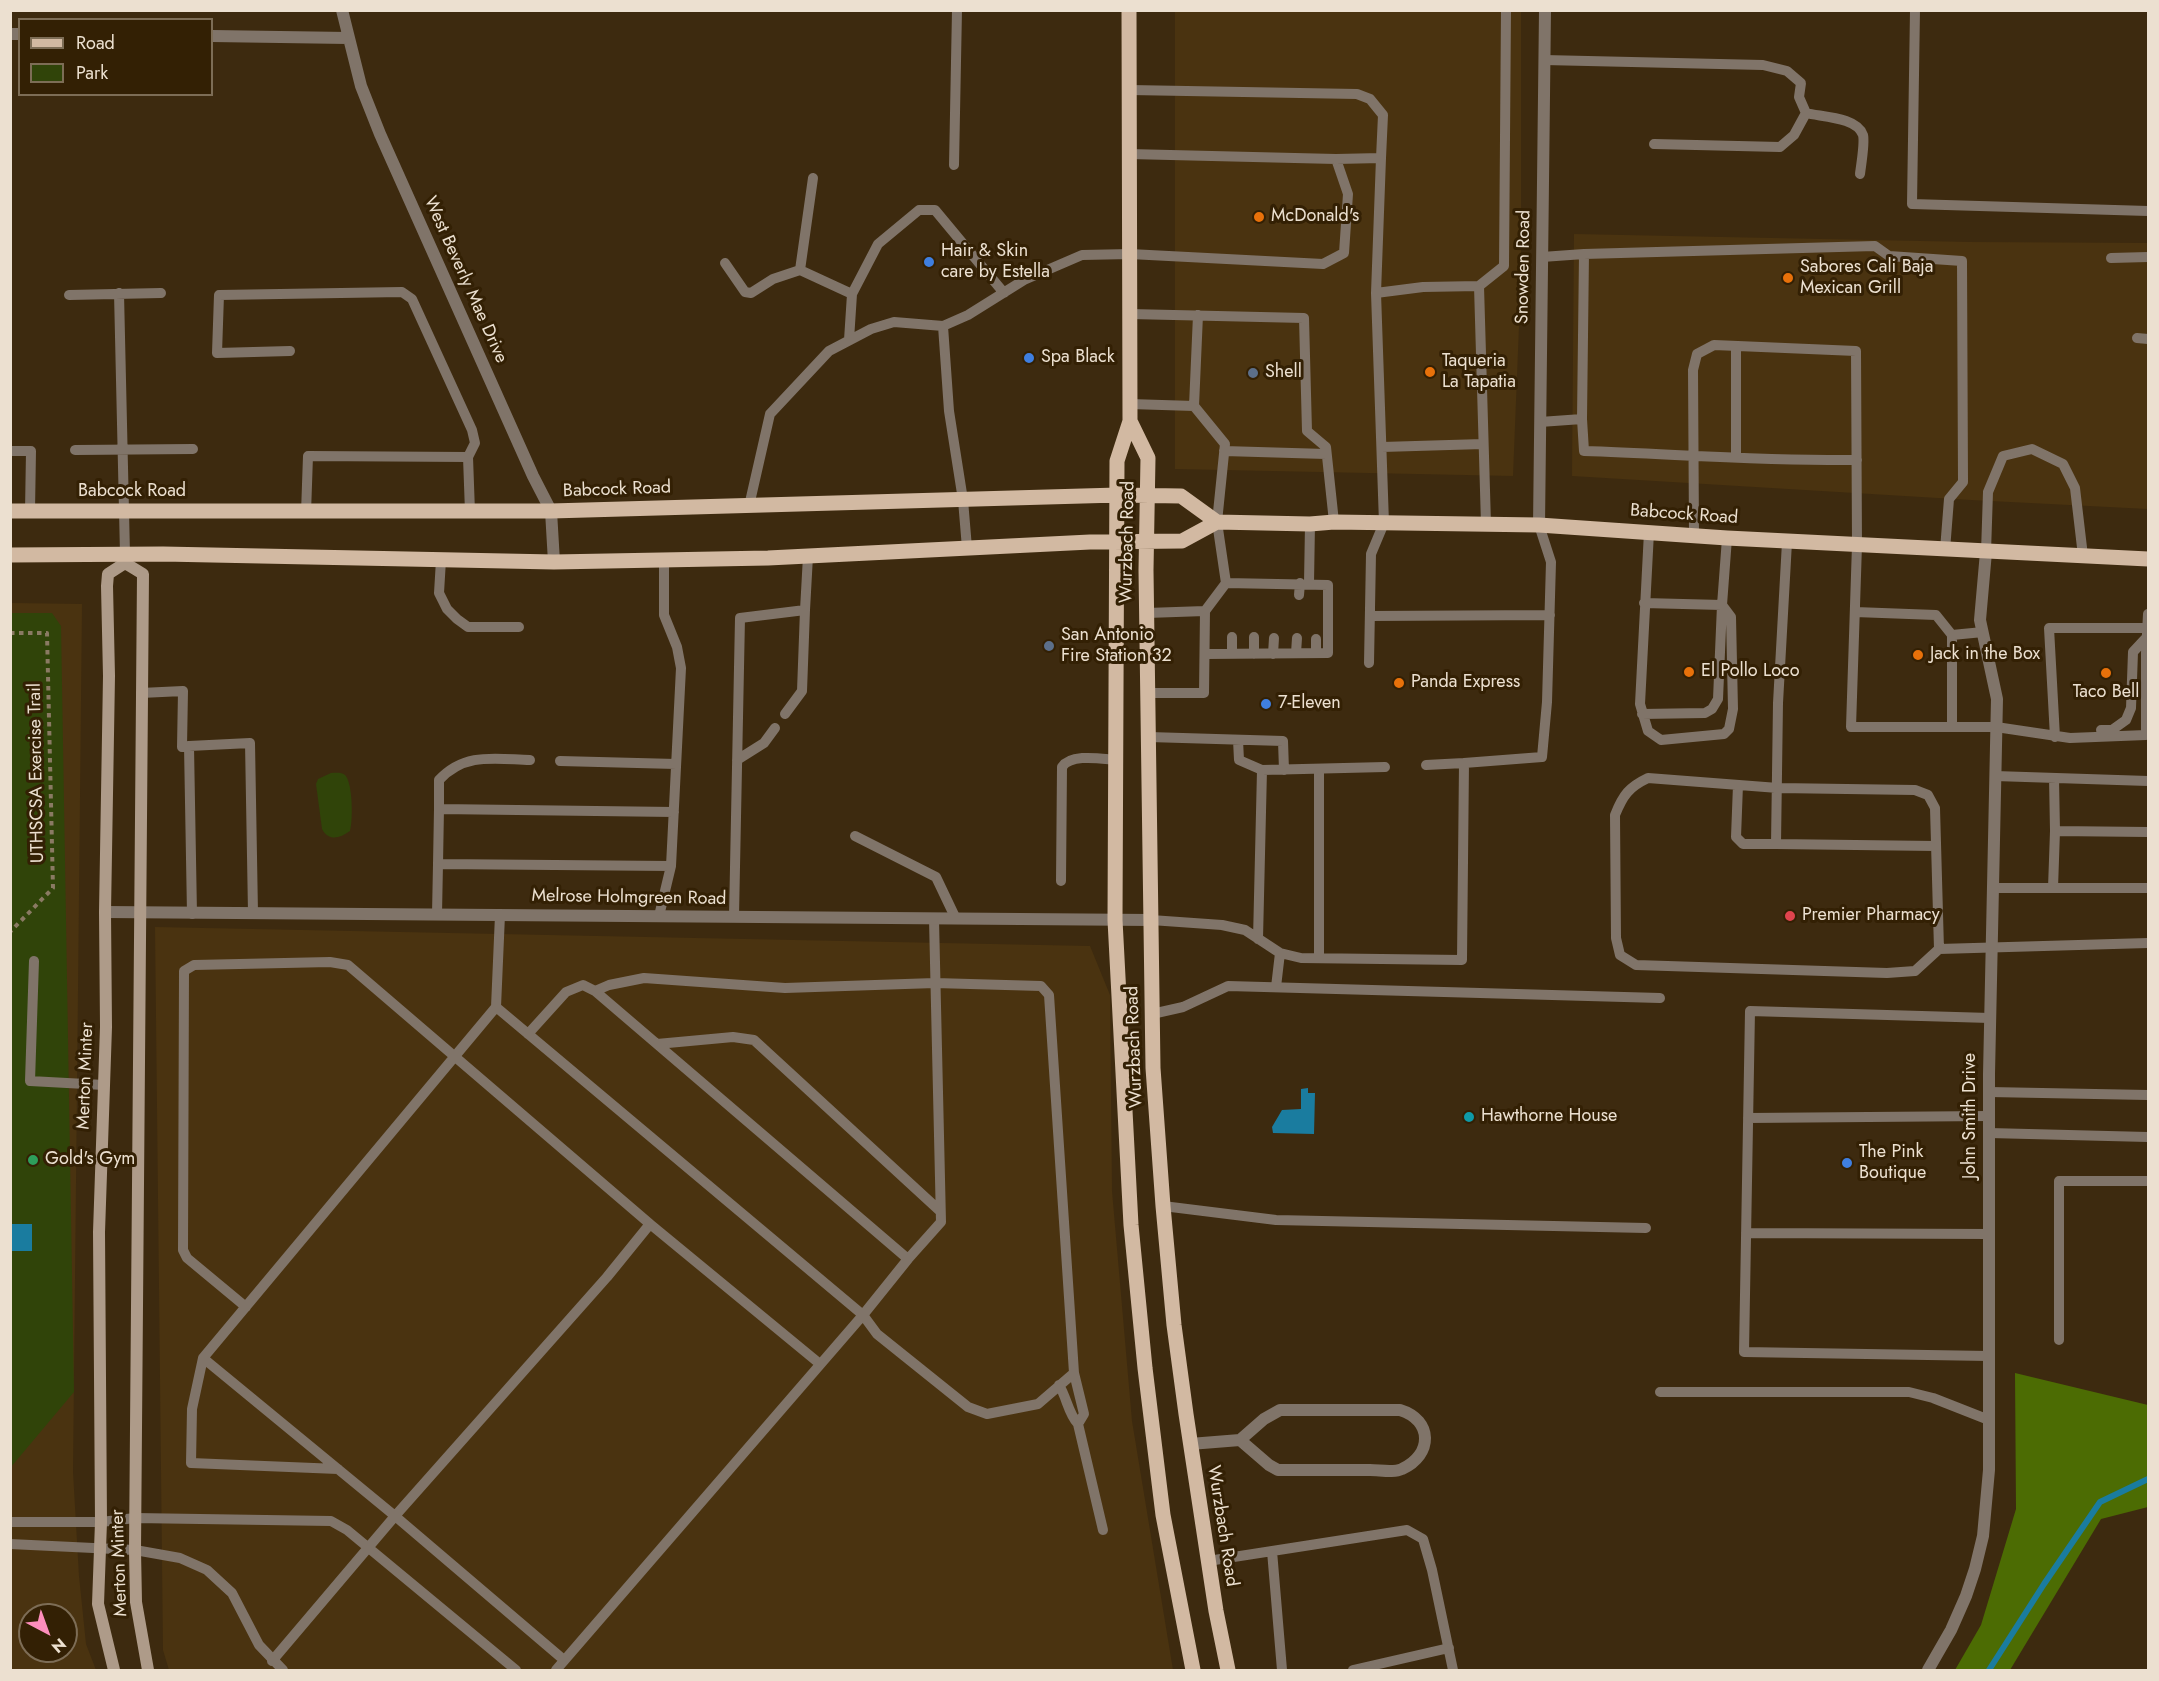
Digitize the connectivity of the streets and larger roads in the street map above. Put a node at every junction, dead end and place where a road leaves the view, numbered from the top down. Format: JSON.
{"nodes":[{"id":1,"x":342,"y":10,"type":"edge"},
{"id":2,"x":1129,"y":10,"type":"edge"},
{"id":3,"x":1545,"y":10,"type":"edge"},
{"id":4,"x":213,"y":36,"type":"edge"},
{"id":5,"x":348,"y":38,"type":"junction"},
{"id":6,"x":1130,"y":421,"type":"junction"},
{"id":7,"x":1118,"y":495,"type":"junction"},
{"id":8,"x":1149,"y":496,"type":"junction"},
{"id":9,"x":10,"y":511,"type":"edge"},
{"id":10,"x":551,"y":512,"type":"junction"},
{"id":11,"x":1217,"y":522,"type":"junction"},
{"id":12,"x":1539,"y":525,"type":"junction"},
{"id":13,"x":1118,"y":542,"type":"junction"},
{"id":14,"x":1147,"y":542,"type":"junction"},
{"id":15,"x":1986,"y":552,"type":"junction"},
{"id":16,"x":10,"y":555,"type":"edge"},
{"id":17,"x":125,"y":559,"type":"junction"},
{"id":18,"x":2148,"y":559,"type":"edge"},
{"id":19,"x":554,"y":562,"type":"junction"},
{"id":20,"x":105,"y":912,"type":"junction"},
{"id":21,"x":139,"y":914,"type":"junction"},
{"id":22,"x":1115,"y":920,"type":"junction"},
{"id":23,"x":1151,"y":920,"type":"junction"},
{"id":24,"x":1240,"y":1440,"type":"junction"},
{"id":25,"x":1190,"y":1444,"type":"junction"},
{"id":26,"x":114,"y":1671,"type":"edge"},
{"id":27,"x":148,"y":1671,"type":"edge"},
{"id":28,"x":1193,"y":1671,"type":"edge"},
{"id":29,"x":1228,"y":1671,"type":"edge"},
{"id":30,"x":1928,"y":1671,"type":"edge"}],
"edges":[{"from":1,"to":5,"type":"street","name":"West Beverly Mae Drive"},
{"from":2,"to":6,"type":"main road","name":"Wurzbach Road"},
{"from":3,"to":12,"type":"street","name":"Snowden Road"},
{"from":4,"to":5,"type":"street"},
{"from":5,"to":10,"type":"street","name":"West Beverly Mae Drive"},
{"from":6,"to":7,"type":"main road","name":"Wurzbach Road"},
{"from":6,"to":8,"type":"main road","name":"Wurzbach Road"},
{"from":7,"to":8,"type":"main road","name":"Babcock Road"},
{"from":7,"to":10,"type":"main road","name":"Babcock Road"},
{"from":7,"to":13,"type":"main road","name":"Wurzbach Road"},
{"from":8,"to":11,"type":"main road","name":"Babcock Road"},
{"from":8,"to":14,"type":"main road","name":"Wurzbach Road"},
{"from":9,"to":10,"type":"main road","name":"Babcock Road"},
{"from":10,"to":19,"type":"street","name":"West Beverly Mae Drive"},
{"from":11,"to":12,"type":"main road","name":"Babcock Road"},
{"from":11,"to":14,"type":"main road","name":"Babcock Road"},
{"from":12,"to":15,"type":"main road","name":"Babcock Road"},
{"from":13,"to":14,"type":"main road","name":"Babcock Road"},
{"from":13,"to":19,"type":"main road","name":"Babcock Road"},
{"from":13,"to":22,"type":"main road","name":"Wurzbach Road"},
{"from":14,"to":23,"type":"main road","name":"Wurzbach Road"},
{"from":15,"to":18,"type":"main road","name":"Babcock Road"},
{"from":15,"to":30,"type":"street","name":"John Smith Drive"},
{"from":16,"to":17,"type":"main road","name":"Babcock Road"},
{"from":17,"to":19,"type":"main road","name":"Babcock Road"},
{"from":17,"to":20,"type":"street","name":"Merton Minter"},
{"from":17,"to":21,"type":"street","name":"Merton Minter"},
{"from":20,"to":21,"type":"street","name":"Melrose Holmgreen Road"},
{"from":20,"to":26,"type":"street","name":"Merton Minter"},
{"from":21,"to":22,"type":"street","name":"Melrose Holmgreen Road"},
{"from":21,"to":27,"type":"street","name":"Merton Minter"},
{"from":22,"to":23,"type":"street","name":"Melrose Holmgreen Road"},
{"from":22,"to":28,"type":"main road","name":"Wurzbach Road"},
{"from":23,"to":25,"type":"main road","name":"Wurzbach Road"},
{"from":24,"to":24,"type":"street"},
{"from":24,"to":25,"type":"street"},
{"from":25,"to":29,"type":"main road","name":"Wurzbach Road"}]}
